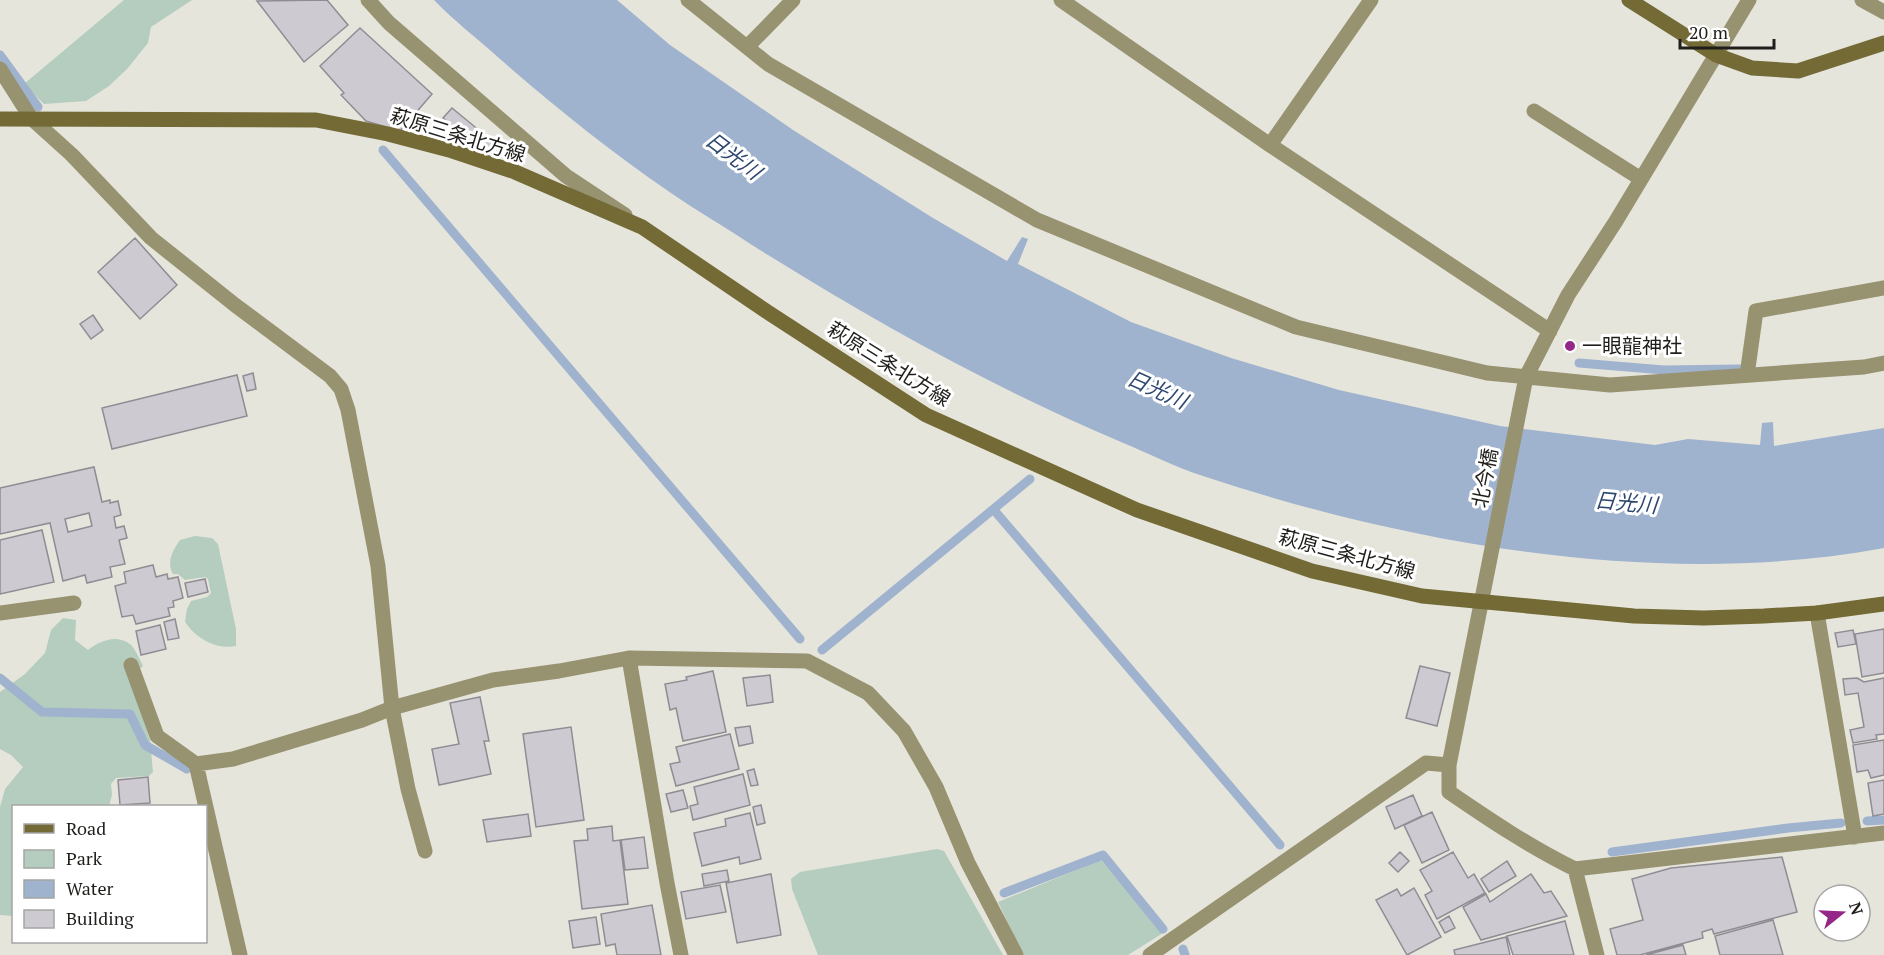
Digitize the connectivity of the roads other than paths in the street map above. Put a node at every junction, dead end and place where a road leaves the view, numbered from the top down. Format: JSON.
{"nodes":[{"id":1,"x":368,"y":0,"type":"edge"},
{"id":2,"x":688,"y":0,"type":"edge"},
{"id":3,"x":793,"y":0,"type":"edge"},
{"id":4,"x":1061,"y":0,"type":"edge"},
{"id":5,"x":1371,"y":0,"type":"edge"},
{"id":6,"x":1629,"y":0,"type":"edge"},
{"id":7,"x":1749,"y":0,"type":"edge"},
{"id":8,"x":1862,"y":0,"type":"edge"},
{"id":9,"x":1884,"y":12,"type":"edge"},
{"id":10,"x":1884,"y":43,"type":"edge"},
{"id":11,"x":747,"y":47,"type":"junction"},
{"id":12,"x":1716,"y":55,"type":"junction"},
{"id":13,"x":0,"y":69,"type":"edge"},
{"id":14,"x":1534,"y":111,"type":"dead end"},
{"id":15,"x":31,"y":118,"type":"junction"},
{"id":16,"x":0,"y":119,"type":"edge"},
{"id":17,"x":1270,"y":145,"type":"junction"},
{"id":18,"x":1641,"y":179,"type":"junction"},
{"id":19,"x":642,"y":227,"type":"junction"},
{"id":20,"x":1884,"y":288,"type":"edge"},
{"id":21,"x":1550,"y":331,"type":"junction"},
{"id":22,"x":1884,"y":363,"type":"edge"},
{"id":23,"x":1747,"y":375,"type":"junction"},
{"id":24,"x":1526,"y":377,"type":"junction"},
{"id":25,"x":1484,"y":593,"type":"junction"},
{"id":26,"x":74,"y":603,"type":"dead end"},
{"id":27,"x":1884,"y":604,"type":"edge"},
{"id":28,"x":0,"y":613,"type":"edge"},
{"id":29,"x":1817,"y":613,"type":"junction"},
{"id":30,"x":629,"y":658,"type":"junction"},
{"id":31,"x":130,"y":665,"type":"dead end"},
{"id":32,"x":393,"y":708,"type":"junction"},
{"id":33,"x":196,"y":764,"type":"junction"},
{"id":34,"x":1449,"y":765,"type":"junction"},
{"id":35,"x":205,"y":805,"type":"edge"},
{"id":36,"x":207,"y":812,"type":"edge"},
{"id":37,"x":1884,"y":832,"type":"edge"},
{"id":38,"x":1855,"y":837,"type":"junction"},
{"id":39,"x":424,"y":851,"type":"dead end"},
{"id":40,"x":1575,"y":868,"type":"junction"},
{"id":41,"x":240,"y":955,"type":"edge"},
{"id":42,"x":681,"y":955,"type":"edge"},
{"id":43,"x":1016,"y":955,"type":"edge"},
{"id":44,"x":1150,"y":955,"type":"edge"},
{"id":45,"x":1598,"y":955,"type":"edge"}],
"edges":[{"from":1,"to":19,"type":"street"},
{"from":2,"to":11,"type":"street"},
{"from":3,"to":11,"type":"street"},
{"from":4,"to":17,"type":"street"},
{"from":5,"to":17,"type":"street"},
{"from":6,"to":12,"type":"main road"},
{"from":7,"to":12,"type":"street","name":"北今橋"},
{"from":8,"to":9,"type":"street"},
{"from":10,"to":12,"type":"main road"},
{"from":11,"to":24,"type":"street"},
{"from":12,"to":18,"type":"street","name":"北今橋"},
{"from":13,"to":15,"type":"street"},
{"from":14,"to":18,"type":"street"},
{"from":15,"to":16,"type":"main road","name":"萩原三条北方線"},
{"from":15,"to":19,"type":"main road","name":"萩原三条北方線"},
{"from":15,"to":32,"type":"street"},
{"from":17,"to":21,"type":"street"},
{"from":18,"to":21,"type":"street","name":"北今橋"},
{"from":19,"to":25,"type":"main road","name":"萩原三条北方線"},
{"from":20,"to":23,"type":"street"},
{"from":21,"to":24,"type":"street","name":"北今橋"},
{"from":22,"to":23,"type":"street"},
{"from":23,"to":24,"type":"street"},
{"from":24,"to":25,"type":"street","name":"北今橋"},
{"from":25,"to":29,"type":"main road","name":"萩原三条北方線"},
{"from":25,"to":34,"type":"street","name":"北今橋"},
{"from":26,"to":28,"type":"street"},
{"from":27,"to":29,"type":"main road","name":"萩原三条北方線"},
{"from":29,"to":38,"type":"street"},
{"from":30,"to":32,"type":"street"},
{"from":30,"to":42,"type":"street"},
{"from":30,"to":43,"type":"street"},
{"from":31,"to":33,"type":"street"},
{"from":32,"to":33,"type":"street"},
{"from":32,"to":39,"type":"street"},
{"from":33,"to":35,"type":"street"},
{"from":34,"to":40,"type":"street","name":"北今橋"},
{"from":34,"to":44,"type":"street"},
{"from":36,"to":41,"type":"street"},
{"from":37,"to":38,"type":"street"},
{"from":38,"to":40,"type":"street"},
{"from":40,"to":45,"type":"street"}]}
